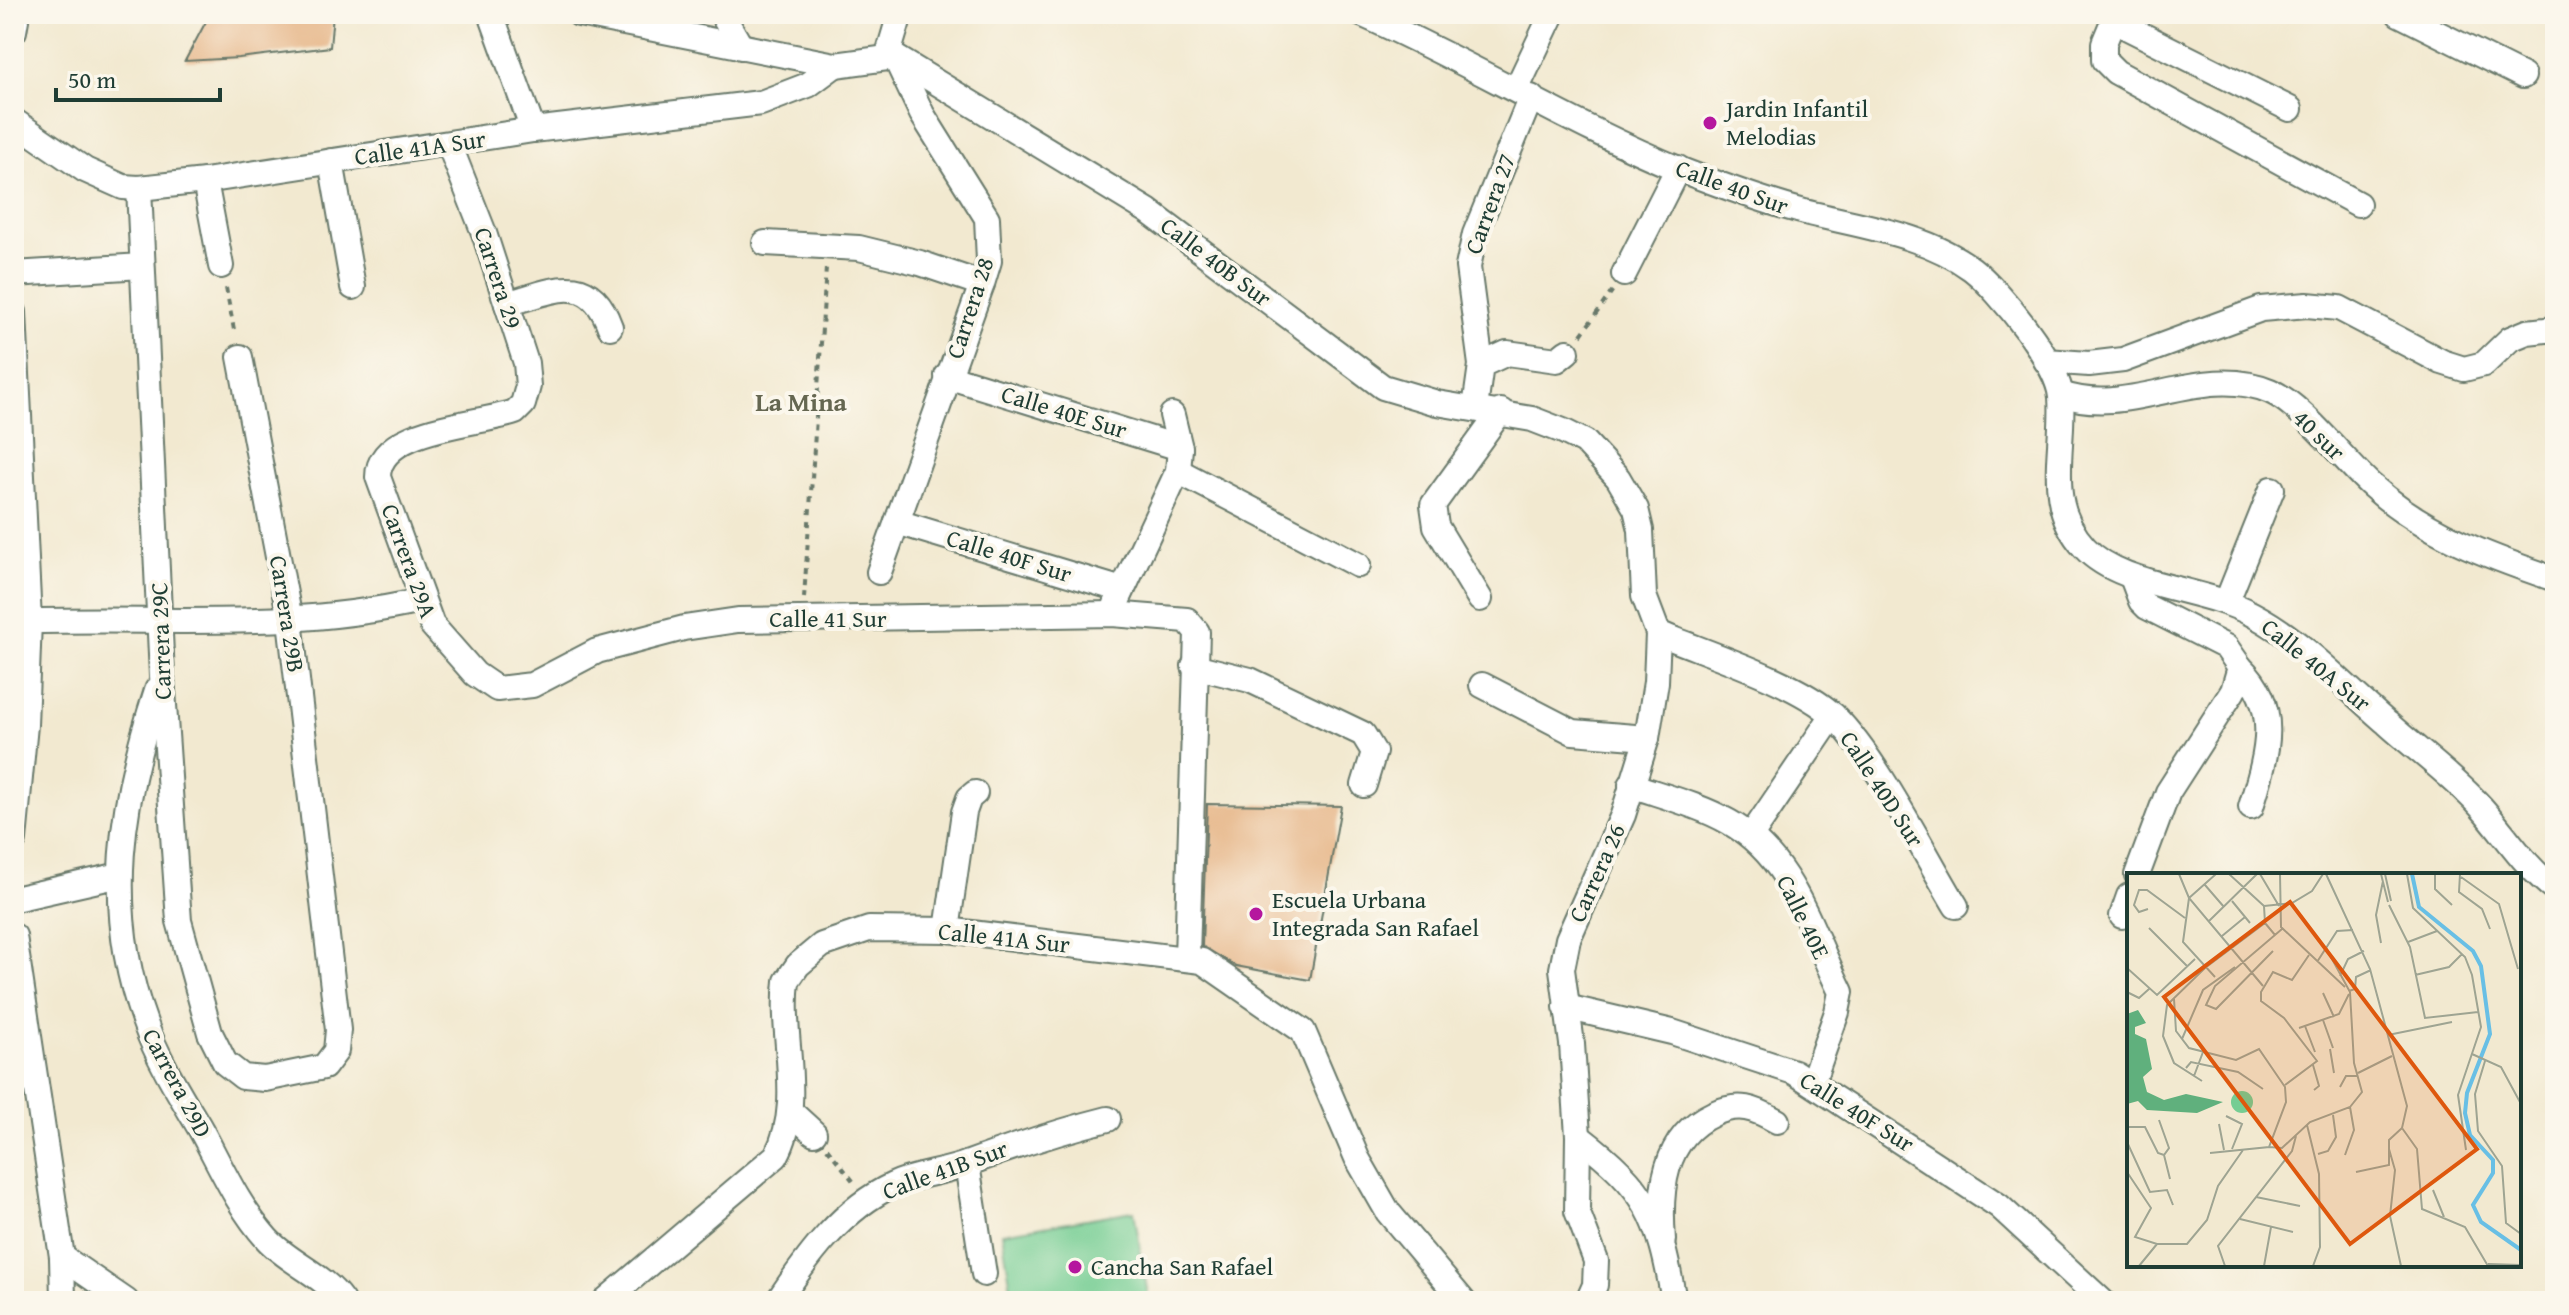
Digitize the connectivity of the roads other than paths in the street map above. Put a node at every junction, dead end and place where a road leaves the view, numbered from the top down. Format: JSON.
{"nodes":[{"id":1,"x":17,"y":14,"type":"edge"},
{"id":2,"x":491,"y":14,"type":"edge"},
{"id":3,"x":579,"y":14,"type":"edge"},
{"id":4,"x":722,"y":14,"type":"edge"},
{"id":5,"x":900,"y":14,"type":"edge"},
{"id":6,"x":1552,"y":14,"type":"edge"},
{"id":7,"x":2399,"y":14,"type":"edge"},
{"id":8,"x":1371,"y":16,"type":"edge"},
{"id":9,"x":2115,"y":17,"type":"edge"},
{"id":10,"x":14,"y":31,"type":"edge"},
{"id":11,"x":741,"y":47,"type":"junction"},
{"id":12,"x":891,"y":58,"type":"junction"},
{"id":13,"x":835,"y":65,"type":"junction"},
{"id":14,"x":2523,"y":76,"type":"dead end"},
{"id":15,"x":1523,"y":94,"type":"junction"},
{"id":16,"x":2290,"y":109,"type":"dead end"},
{"id":17,"x":14,"y":121,"type":"edge"},
{"id":18,"x":533,"y":130,"type":"junction"},
{"id":19,"x":449,"y":144,"type":"junction"},
{"id":20,"x":331,"y":161,"type":"junction"},
{"id":21,"x":1678,"y":168,"type":"junction"},
{"id":22,"x":205,"y":181,"type":"junction"},
{"id":23,"x":139,"y":188,"type":"junction"},
{"id":24,"x":2358,"y":204,"type":"dead end"},
{"id":25,"x":765,"y":243,"type":"dead end"},
{"id":26,"x":142,"y":266,"type":"junction"},
{"id":27,"x":221,"y":266,"type":"road end"},
{"id":28,"x":14,"y":274,"type":"edge"},
{"id":29,"x":1624,"y":274,"type":"road end"},
{"id":30,"x":982,"y":284,"type":"junction"},
{"id":31,"x":353,"y":287,"type":"dead end"},
{"id":32,"x":507,"y":304,"type":"junction"},
{"id":33,"x":14,"y":312,"type":"edge"},
{"id":34,"x":610,"y":327,"type":"dead end"},
{"id":35,"x":2555,"y":329,"type":"edge"},
{"id":36,"x":1567,"y":352,"type":"road end"},
{"id":37,"x":240,"y":357,"type":"road end"},
{"id":38,"x":2046,"y":361,"type":"junction"},
{"id":39,"x":1481,"y":365,"type":"junction"},
{"id":40,"x":947,"y":376,"type":"junction"},
{"id":41,"x":2061,"y":394,"type":"junction"},
{"id":42,"x":1475,"y":408,"type":"junction"},
{"id":43,"x":1501,"y":411,"type":"junction"},
{"id":44,"x":1172,"y":415,"type":"dead end"},
{"id":45,"x":382,"y":456,"type":"joint"},
{"id":46,"x":1601,"y":457,"type":"joint"},
{"id":47,"x":1179,"y":460,"type":"junction"},
{"id":48,"x":2272,"y":489,"type":"dead end"},
{"id":49,"x":897,"y":522,"type":"junction"},
{"id":50,"x":1358,"y":565,"type":"dead end"},
{"id":51,"x":879,"y":572,"type":"dead end"},
{"id":52,"x":2132,"y":577,"type":"junction"},
{"id":53,"x":2555,"y":579,"type":"edge"},
{"id":54,"x":1122,"y":590,"type":"junction"},
{"id":55,"x":1480,"y":599,"type":"dead end"},
{"id":56,"x":420,"y":601,"type":"junction"},
{"id":57,"x":2227,"y":601,"type":"junction"},
{"id":58,"x":1112,"y":614,"type":"junction"},
{"id":59,"x":290,"y":620,"type":"junction"},
{"id":60,"x":21,"y":622,"type":"edge"},
{"id":61,"x":161,"y":624,"type":"junction"},
{"id":62,"x":1658,"y":633,"type":"junction"},
{"id":63,"x":1194,"y":666,"type":"junction"},
{"id":64,"x":2240,"y":667,"type":"junction"},
{"id":65,"x":162,"y":676,"type":"junction"},
{"id":66,"x":1482,"y":685,"type":"dead end"},
{"id":67,"x":497,"y":689,"type":"joint"},
{"id":68,"x":1833,"y":715,"type":"junction"},
{"id":69,"x":1647,"y":738,"type":"junction"},
{"id":70,"x":1364,"y":785,"type":"dead end"},
{"id":71,"x":1631,"y":785,"type":"junction"},
{"id":72,"x":975,"y":793,"type":"dead end"},
{"id":73,"x":2251,"y":807,"type":"dead end"},
{"id":74,"x":1751,"y":836,"type":"junction"},
{"id":75,"x":14,"y":840,"type":"edge"},
{"id":76,"x":2138,"y":873,"type":"edge"},
{"id":77,"x":120,"y":875,"type":"junction"},
{"id":78,"x":2555,"y":889,"type":"edge"},
{"id":79,"x":14,"y":899,"type":"edge"},
{"id":80,"x":1956,"y":906,"type":"dead end"},
{"id":81,"x":947,"y":930,"type":"junction"},
{"id":82,"x":14,"y":936,"type":"edge"},
{"id":83,"x":1187,"y":957,"type":"junction"},
{"id":84,"x":1566,"y":1007,"type":"junction"},
{"id":85,"x":243,"y":1077,"type":"joint"},
{"id":86,"x":1812,"y":1083,"type":"junction"},
{"id":87,"x":790,"y":1111,"type":"junction"},
{"id":88,"x":1108,"y":1119,"type":"dead end"},
{"id":89,"x":1777,"y":1121,"type":"dead end"},
{"id":90,"x":814,"y":1133,"type":"road end"},
{"id":91,"x":1578,"y":1136,"type":"junction"},
{"id":92,"x":967,"y":1164,"type":"junction"},
{"id":93,"x":1663,"y":1240,"type":"junction"},
{"id":94,"x":62,"y":1257,"type":"junction"},
{"id":95,"x":984,"y":1274,"type":"dead end"},
{"id":96,"x":631,"y":1282,"type":"junction"},
{"id":97,"x":63,"y":1301,"type":"edge"},
{"id":98,"x":126,"y":1301,"type":"edge"},
{"id":99,"x":342,"y":1301,"type":"edge"},
{"id":100,"x":605,"y":1301,"type":"edge"},
{"id":101,"x":646,"y":1301,"type":"edge"},
{"id":102,"x":778,"y":1301,"type":"edge"},
{"id":103,"x":1463,"y":1301,"type":"edge"},
{"id":104,"x":1588,"y":1301,"type":"edge"},
{"id":105,"x":1674,"y":1301,"type":"edge"},
{"id":106,"x":2102,"y":1301,"type":"edge"}],
"edges":[{"from":1,"to":10,"type":"street"},
{"from":2,"to":18,"type":"street"},
{"from":3,"to":11,"type":"street"},
{"from":4,"to":11,"type":"street"},
{"from":5,"to":12,"type":"street"},
{"from":6,"to":15,"type":"street","name":"Carrera 27"},
{"from":7,"to":14,"type":"street"},
{"from":8,"to":15,"type":"street","name":"Calle 40 Sur"},
{"from":9,"to":16,"type":"street"},
{"from":9,"to":24,"type":"street"},
{"from":11,"to":13,"type":"street"},
{"from":12,"to":13,"type":"street"},
{"from":12,"to":30,"type":"street","name":"Carrera 28"},
{"from":12,"to":42,"type":"street","name":"Calle 40B Sur"},
{"from":13,"to":18,"type":"street","name":"Calle 41A Sur"},
{"from":15,"to":21,"type":"street","name":"Calle 40 Sur"},
{"from":15,"to":39,"type":"street","name":"Carrera 27"},
{"from":17,"to":23,"type":"street","name":"Calle 41A Sur"},
{"from":18,"to":19,"type":"street","name":"Calle 41A Sur"},
{"from":19,"to":20,"type":"street","name":"Calle 41A Sur"},
{"from":19,"to":32,"type":"street","name":"Carrera 29"},
{"from":20,"to":22,"type":"street","name":"Calle 41A Sur"},
{"from":20,"to":31,"type":"street"},
{"from":21,"to":29,"type":"street"},
{"from":21,"to":38,"type":"street","name":"Calle 40 Sur"},
{"from":22,"to":23,"type":"street","name":"Calle 41A Sur"},
{"from":22,"to":27,"type":"street"},
{"from":23,"to":26,"type":"street","name":"Carrera 29C"},
{"from":25,"to":30,"type":"street"},
{"from":26,"to":28,"type":"street"},
{"from":26,"to":61,"type":"street","name":"Carrera 29C"},
{"from":30,"to":40,"type":"street","name":"Carrera 28"},
{"from":32,"to":34,"type":"street"},
{"from":32,"to":45,"type":"street","name":"Carrera 29"},
{"from":33,"to":60,"type":"street"},
{"from":35,"to":38,"type":"street"},
{"from":36,"to":39,"type":"street"},
{"from":37,"to":59,"type":"street","name":"Carrera 29B"},
{"from":38,"to":41,"type":"street","name":"Calle 40 Sur"},
{"from":39,"to":42,"type":"street","name":"Carrera 27"},
{"from":40,"to":47,"type":"street","name":"Calle 40E Sur"},
{"from":40,"to":49,"type":"street","name":"Carrera 28"},
{"from":41,"to":52,"type":"street","name":"Calle 40A Sur"},
{"from":41,"to":53,"type":"street","name":"40 sur"},
{"from":42,"to":43,"type":"street","name":"Calle 40B Sur"},
{"from":43,"to":46,"type":"street","name":"Calle 40B Sur"},
{"from":43,"to":55,"type":"street"},
{"from":44,"to":47,"type":"street"},
{"from":45,"to":56,"type":"street","name":"Carrera 29A"},
{"from":46,"to":62,"type":"street","name":"Carrera 26"},
{"from":47,"to":50,"type":"street","name":"Calle 40E Sur"},
{"from":47,"to":54,"type":"street"},
{"from":48,"to":57,"type":"street"},
{"from":49,"to":51,"type":"street","name":"Carrera 28"},
{"from":49,"to":54,"type":"street","name":"Calle 40F Sur"},
{"from":52,"to":57,"type":"street","name":"Calle 40A Sur"},
{"from":52,"to":64,"type":"street"},
{"from":54,"to":58,"type":"street"},
{"from":56,"to":59,"type":"street"},
{"from":56,"to":67,"type":"street","name":"Carrera 29A"},
{"from":57,"to":78,"type":"street","name":"Calle 40A Sur"},
{"from":58,"to":63,"type":"street","name":"Calle 41 Sur"},
{"from":58,"to":67,"type":"street","name":"Calle 41 Sur"},
{"from":59,"to":61,"type":"street"},
{"from":59,"to":85,"type":"street","name":"Carrera 29B"},
{"from":60,"to":61,"type":"street"},
{"from":60,"to":75,"type":"street"},
{"from":61,"to":65,"type":"street","name":"Carrera 29C"},
{"from":62,"to":68,"type":"street","name":"Calle 40D Sur"},
{"from":62,"to":69,"type":"street","name":"Carrera 26"},
{"from":63,"to":70,"type":"street"},
{"from":63,"to":83,"type":"street"},
{"from":64,"to":73,"type":"street"},
{"from":64,"to":76,"type":"street"},
{"from":65,"to":77,"type":"street","name":"Carrera 29D"},
{"from":65,"to":85,"type":"street","name":"Carrera 29C"},
{"from":66,"to":69,"type":"street"},
{"from":68,"to":74,"type":"street"},
{"from":68,"to":80,"type":"street","name":"Calle 40D Sur"},
{"from":69,"to":71,"type":"street","name":"Carrera 26"},
{"from":71,"to":74,"type":"street","name":"Calle 40E"},
{"from":71,"to":84,"type":"street","name":"Carrera 26"},
{"from":72,"to":81,"type":"street"},
{"from":74,"to":86,"type":"street","name":"Calle 40E"},
{"from":77,"to":79,"type":"street"},
{"from":77,"to":99,"type":"street","name":"Carrera 29D"},
{"from":81,"to":83,"type":"street","name":"Calle 41A Sur"},
{"from":81,"to":87,"type":"street","name":"Calle 41A Sur"},
{"from":82,"to":94,"type":"street"},
{"from":83,"to":103,"type":"street","name":"Calle 41A Sur"},
{"from":84,"to":86,"type":"street","name":"Calle 40F Sur"},
{"from":84,"to":91,"type":"street","name":"Carrera 26"},
{"from":86,"to":106,"type":"street","name":"Calle 40F Sur"},
{"from":87,"to":90,"type":"street"},
{"from":87,"to":96,"type":"street","name":"Calle 41A Sur"},
{"from":88,"to":92,"type":"street","name":"Calle 41B Sur"},
{"from":89,"to":93,"type":"street"},
{"from":91,"to":93,"type":"street"},
{"from":91,"to":104,"type":"street","name":"Carrera 26"},
{"from":92,"to":95,"type":"street"},
{"from":92,"to":102,"type":"street","name":"Calle 41B Sur"},
{"from":93,"to":105,"type":"street"},
{"from":94,"to":97,"type":"street"},
{"from":94,"to":98,"type":"street"},
{"from":96,"to":100,"type":"street","name":"Calle 41A Sur"},
{"from":96,"to":101,"type":"street"}]}
